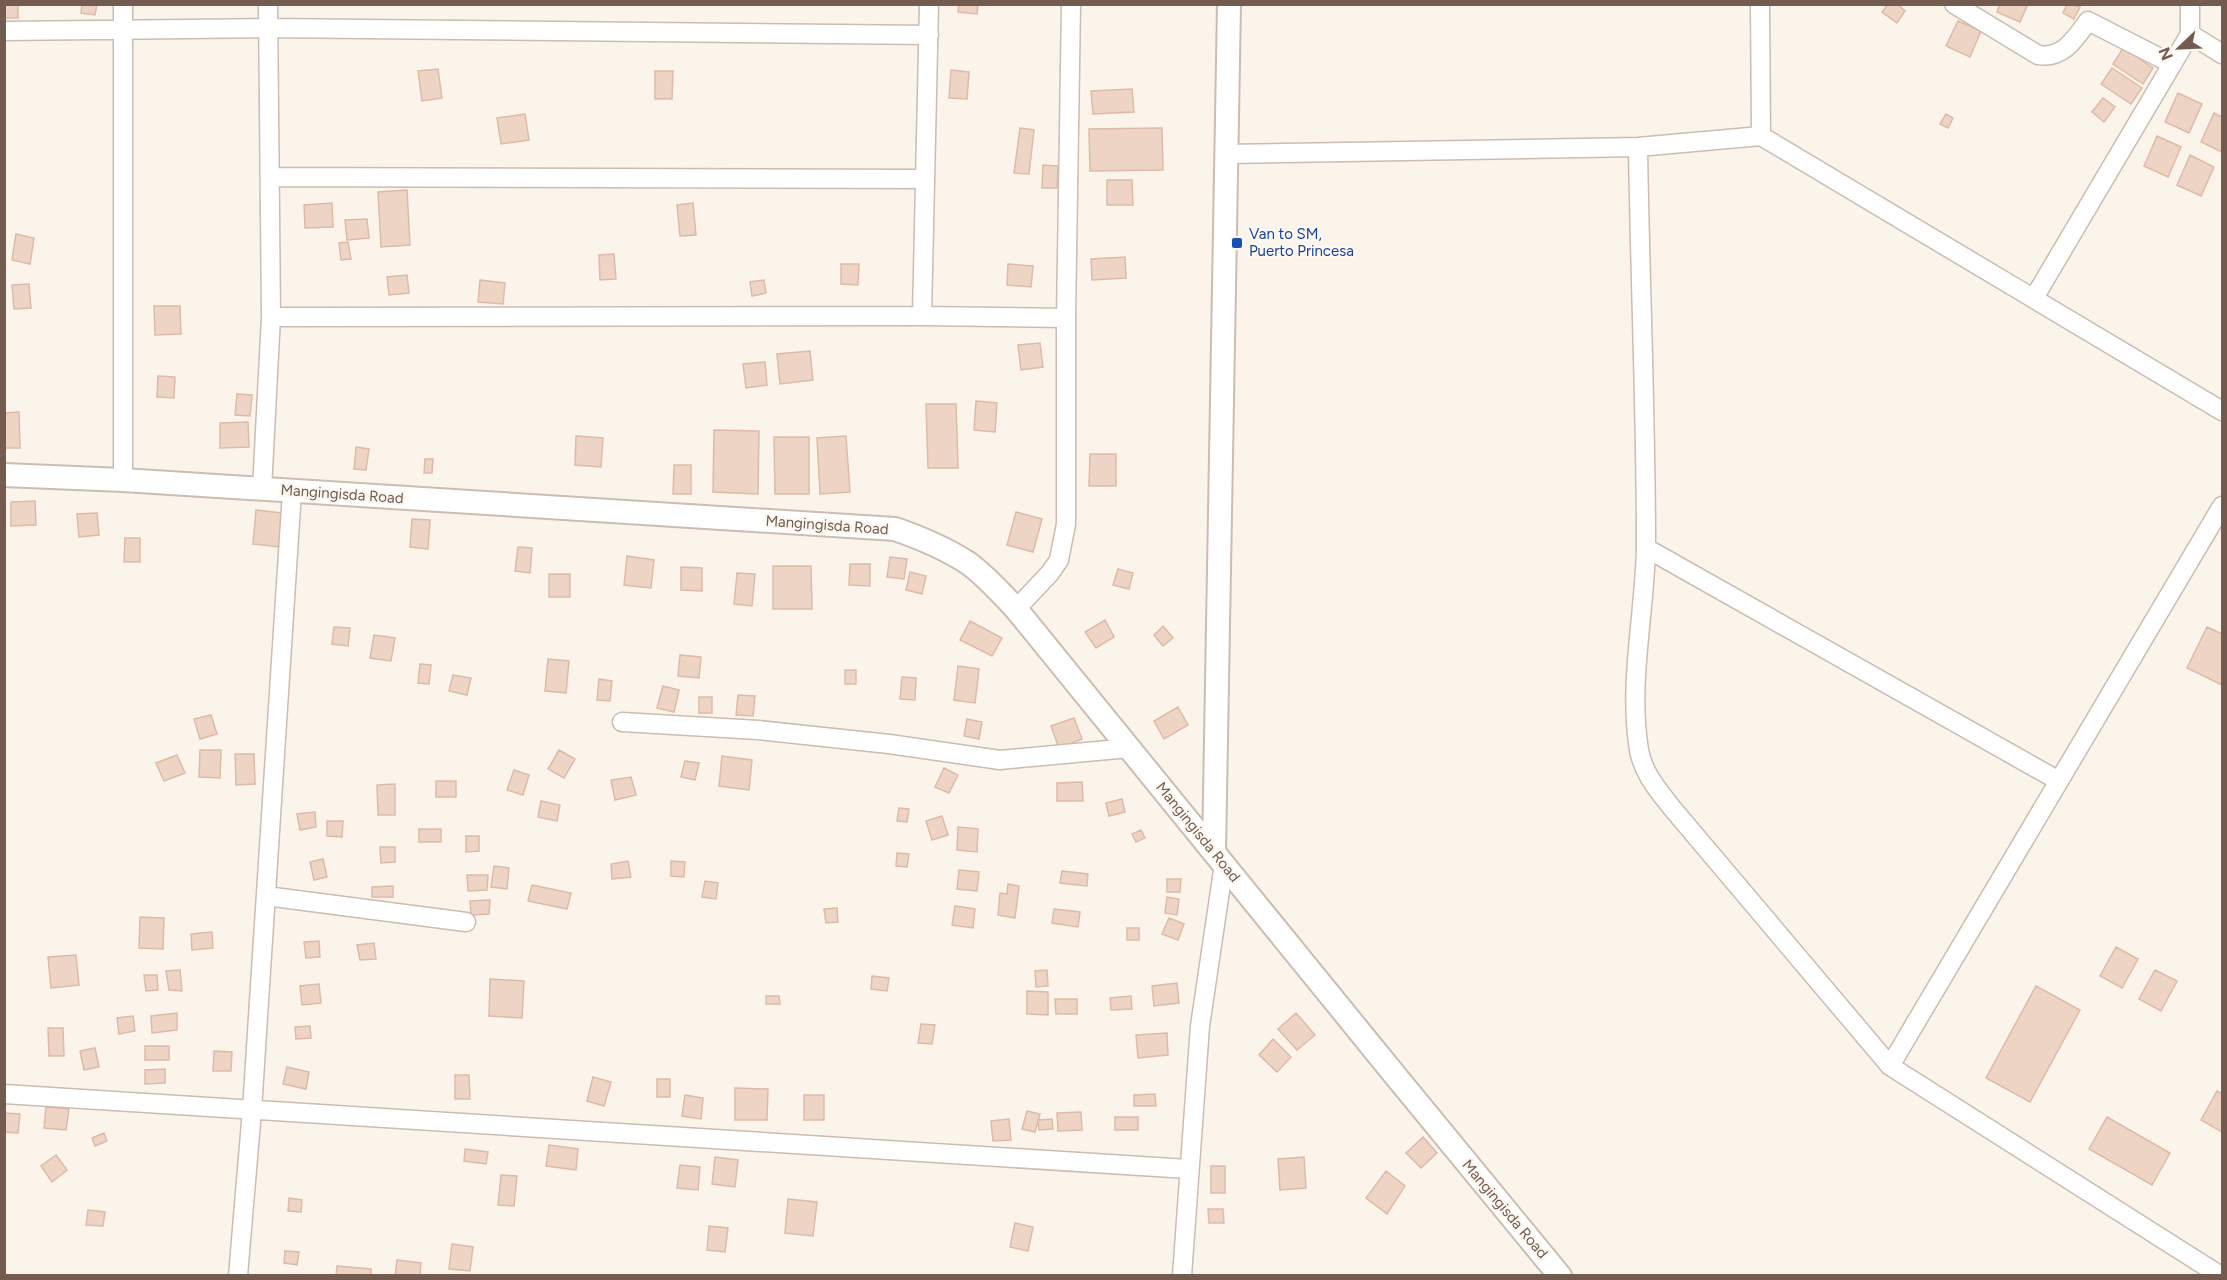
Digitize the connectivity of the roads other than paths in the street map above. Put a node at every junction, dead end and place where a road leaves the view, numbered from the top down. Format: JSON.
{"nodes":[{"id":1,"x":123,"y":4,"type":"edge"},
{"id":2,"x":268,"y":4,"type":"edge"},
{"id":3,"x":929,"y":4,"type":"edge"},
{"id":4,"x":1071,"y":4,"type":"edge"},
{"id":5,"x":1229,"y":4,"type":"edge"},
{"id":6,"x":1760,"y":4,"type":"edge"},
{"id":7,"x":1954,"y":4,"type":"edge"},
{"id":8,"x":2190,"y":4,"type":"edge"},
{"id":9,"x":1986,"y":12,"type":"edge"},
{"id":10,"x":2088,"y":13,"type":"edge"},
{"id":11,"x":268,"y":27,"type":"junction"},
{"id":12,"x":123,"y":29,"type":"junction"},
{"id":13,"x":4,"y":32,"type":"edge"},
{"id":14,"x":2190,"y":34,"type":"junction"},
{"id":15,"x":929,"y":35,"type":"junction"},
{"id":16,"x":2223,"y":54,"type":"edge"},
{"id":17,"x":2172,"y":64,"type":"junction"},
{"id":18,"x":1761,"y":136,"type":"junction"},
{"id":19,"x":1638,"y":147,"type":"junction"},
{"id":20,"x":1227,"y":154,"type":"junction"},
{"id":21,"x":270,"y":177,"type":"junction"},
{"id":22,"x":925,"y":179,"type":"junction"},
{"id":23,"x":2034,"y":298,"type":"junction"},
{"id":24,"x":922,"y":316,"type":"junction"},
{"id":25,"x":271,"y":317,"type":"junction"},
{"id":26,"x":1066,"y":318,"type":"junction"},
{"id":27,"x":2223,"y":411,"type":"edge"},
{"id":28,"x":4,"y":475,"type":"edge"},
{"id":29,"x":123,"y":480,"type":"junction"},
{"id":30,"x":262,"y":489,"type":"junction"},
{"id":31,"x":292,"y":491,"type":"junction"},
{"id":32,"x":2223,"y":506,"type":"edge"},
{"id":33,"x":1646,"y":548,"type":"junction"},
{"id":34,"x":1016,"y":609,"type":"junction"},
{"id":35,"x":621,"y":722,"type":"dead end"},
{"id":36,"x":1130,"y":748,"type":"junction"},
{"id":37,"x":2059,"y":781,"type":"junction"},
{"id":38,"x":1219,"y":858,"type":"junction"},
{"id":39,"x":266,"y":896,"type":"junction"},
{"id":40,"x":466,"y":922,"type":"dead end"},
{"id":41,"x":1890,"y":1066,"type":"junction"},
{"id":42,"x":4,"y":1094,"type":"edge"},
{"id":43,"x":252,"y":1110,"type":"junction"},
{"id":44,"x":1188,"y":1168,"type":"junction"},
{"id":45,"x":238,"y":1275,"type":"edge"},
{"id":46,"x":1182,"y":1275,"type":"edge"},
{"id":47,"x":1560,"y":1275,"type":"edge"},
{"id":48,"x":2222,"y":1275,"type":"edge"}],
"edges":[{"from":1,"to":12,"type":"street"},
{"from":2,"to":11,"type":"street"},
{"from":3,"to":15,"type":"street"},
{"from":4,"to":26,"type":"street"},
{"from":5,"to":20,"type":"street"},
{"from":6,"to":18,"type":"street"},
{"from":7,"to":9,"type":"street"},
{"from":8,"to":14,"type":"street"},
{"from":9,"to":10,"type":"street"},
{"from":10,"to":17,"type":"street"},
{"from":11,"to":12,"type":"street"},
{"from":11,"to":15,"type":"street"},
{"from":11,"to":21,"type":"street"},
{"from":12,"to":13,"type":"street"},
{"from":12,"to":29,"type":"street"},
{"from":14,"to":16,"type":"street"},
{"from":14,"to":17,"type":"street"},
{"from":15,"to":22,"type":"street"},
{"from":17,"to":23,"type":"street"},
{"from":18,"to":19,"type":"street"},
{"from":18,"to":23,"type":"street"},
{"from":19,"to":20,"type":"street"},
{"from":19,"to":33,"type":"street"},
{"from":20,"to":38,"type":"street"},
{"from":21,"to":22,"type":"street"},
{"from":21,"to":25,"type":"street"},
{"from":22,"to":24,"type":"street"},
{"from":23,"to":27,"type":"street"},
{"from":24,"to":25,"type":"street"},
{"from":24,"to":26,"type":"street"},
{"from":25,"to":30,"type":"street"},
{"from":26,"to":34,"type":"street"},
{"from":28,"to":29,"type":"street","name":"Mangingisda Road"},
{"from":29,"to":30,"type":"street","name":"Mangingisda Road"},
{"from":30,"to":31,"type":"street","name":"Mangingisda Road"},
{"from":31,"to":34,"type":"street","name":"Mangingisda Road"},
{"from":31,"to":39,"type":"street"},
{"from":32,"to":37,"type":"street"},
{"from":33,"to":37,"type":"street"},
{"from":33,"to":41,"type":"street"},
{"from":34,"to":36,"type":"street","name":"Mangingisda Road"},
{"from":35,"to":36,"type":"street"},
{"from":36,"to":38,"type":"street","name":"Mangingisda Road"},
{"from":37,"to":41,"type":"street"},
{"from":38,"to":44,"type":"street"},
{"from":38,"to":47,"type":"street","name":"Mangingisda Road"},
{"from":39,"to":40,"type":"street"},
{"from":39,"to":43,"type":"street"},
{"from":41,"to":48,"type":"street"},
{"from":42,"to":43,"type":"street"},
{"from":43,"to":44,"type":"street"},
{"from":43,"to":45,"type":"street"},
{"from":44,"to":46,"type":"street"}]}
